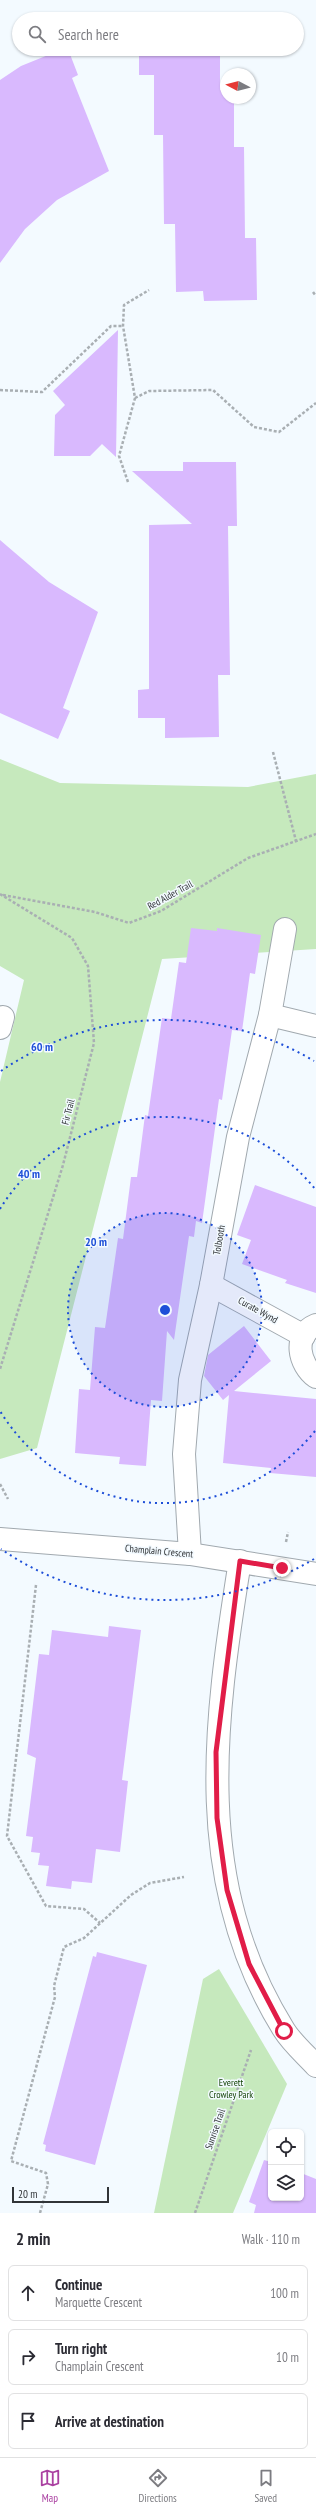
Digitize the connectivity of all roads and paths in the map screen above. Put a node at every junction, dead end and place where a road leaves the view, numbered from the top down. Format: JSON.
{"nodes":[{"id":1,"x":149,"y":290,"type":"dead end"},
{"id":2,"x":313,"y":292,"type":"dead end"},
{"id":3,"x":316,"y":296,"type":"edge"},
{"id":4,"x":123,"y":326,"type":"junction"},
{"id":5,"x":0,"y":390,"type":"edge"},
{"id":6,"x":135,"y":398,"type":"junction"},
{"id":7,"x":316,"y":403,"type":"edge"},
{"id":8,"x":128,"y":482,"type":"dead end"},
{"id":9,"x":273,"y":752,"type":"dead end"},
{"id":10,"x":316,"y":834,"type":"edge"},
{"id":11,"x":296,"y":841,"type":"junction"},
{"id":12,"x":0,"y":894,"type":"edge"},
{"id":13,"x":285,"y":929,"type":"dead end"},
{"id":14,"x":270,"y":1015,"type":"junction"},
{"id":15,"x":316,"y":1026,"type":"edge"},
{"id":16,"x":211,"y":1285,"type":"junction"},
{"id":17,"x":310,"y":1330,"type":"edge"},
{"id":18,"x":0,"y":1369,"type":"edge"},
{"id":19,"x":316,"y":1377,"type":"edge"},
{"id":20,"x":0,"y":1484,"type":"edge"},
{"id":21,"x":8,"y":1499,"type":"dead end"},
{"id":22,"x":288,"y":1532,"type":"dead end"},
{"id":23,"x":0,"y":1539,"type":"edge"},
{"id":24,"x":286,"y":1542,"type":"dead end"},
{"id":25,"x":190,"y":1554,"type":"junction"},
{"id":26,"x":240,"y":1561,"type":"junction"},
{"id":27,"x":316,"y":1574,"type":"edge"},
{"id":28,"x":36,"y":1585,"type":"dead end"},
{"id":29,"x":184,"y":1877,"type":"dead end"},
{"id":30,"x":100,"y":1923,"type":"junction"},
{"id":31,"x":251,"y":2050,"type":"dead end"},
{"id":32,"x":316,"y":2066,"type":"edge"},
{"id":33,"x":40,"y":2213,"type":"edge"},
{"id":34,"x":195,"y":2213,"type":"edge"}],
"edges":[{"from":1,"to":4,"type":"path"},
{"from":2,"to":3,"type":"path"},
{"from":4,"to":5,"type":"path"},
{"from":4,"to":6,"type":"path"},
{"from":6,"to":7,"type":"path"},
{"from":6,"to":8,"type":"path"},
{"from":9,"to":11,"type":"path"},
{"from":10,"to":11,"type":"path","name":"Red Alder Trail"},
{"from":11,"to":12,"type":"path","name":"Red Alder Trail"},
{"from":12,"to":18,"type":"path","name":"Fir Trail"},
{"from":13,"to":14,"type":"street","name":"Tolbooth"},
{"from":14,"to":15,"type":"street"},
{"from":14,"to":16,"type":"street","name":"Tolbooth"},
{"from":16,"to":17,"type":"street","name":"Curate Wynd"},
{"from":16,"to":25,"type":"street","name":"Tolbooth"},
{"from":17,"to":19,"type":"street"},
{"from":20,"to":21,"type":"path"},
{"from":22,"to":24,"type":"path"},
{"from":23,"to":25,"type":"street","name":"Champlain Crescent"},
{"from":25,"to":26,"type":"street","name":"Champlain Crescent"},
{"from":26,"to":27,"type":"street","name":"Champlain Crescent"},
{"from":26,"to":32,"type":"street"},
{"from":28,"to":30,"type":"path"},
{"from":29,"to":30,"type":"path"},
{"from":30,"to":33,"type":"path"},
{"from":31,"to":34,"type":"path","name":"Sunrise Trail"}]}
